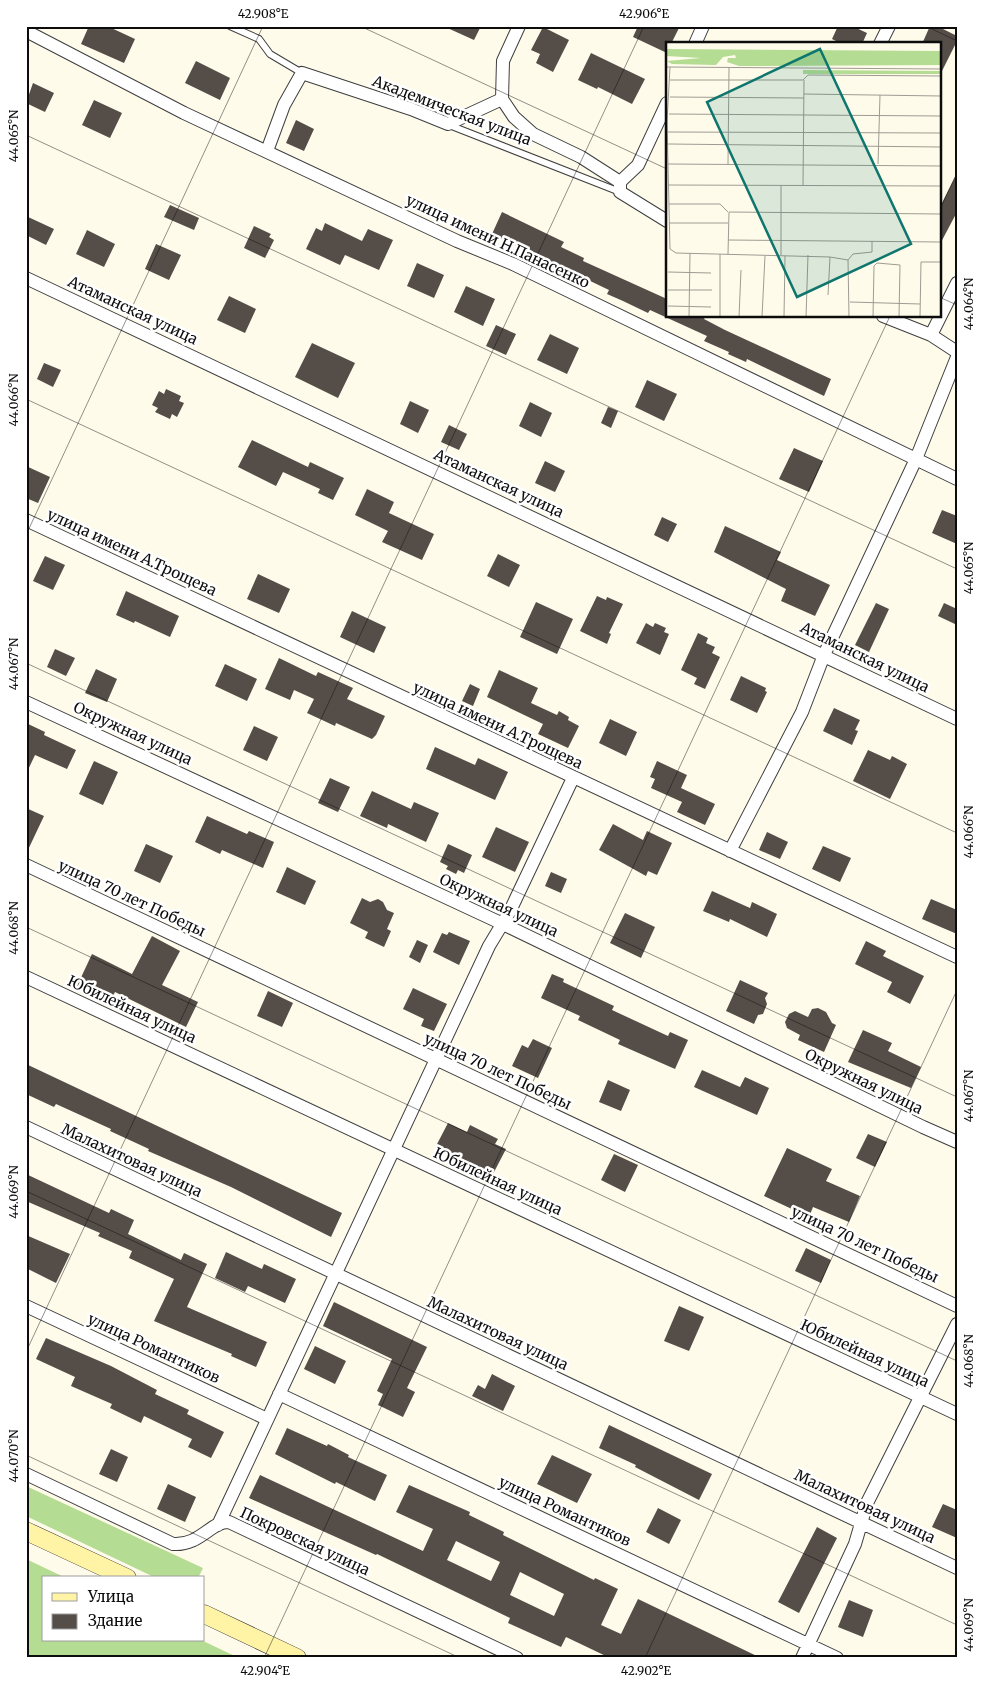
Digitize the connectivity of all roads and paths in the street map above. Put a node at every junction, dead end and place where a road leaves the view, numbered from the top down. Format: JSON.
{"nodes":[{"id":1,"x":230,"y":26,"type":"edge"},
{"id":2,"x":519,"y":26,"type":"edge"},
{"id":3,"x":703,"y":26,"type":"edge"},
{"id":4,"x":889,"y":26,"type":"edge"},
{"id":5,"x":26,"y":31,"type":"edge"},
{"id":6,"x":696,"y":42,"type":"edge"},
{"id":7,"x":881,"y":42,"type":"edge"},
{"id":8,"x":302,"y":73,"type":"junction"},
{"id":9,"x":502,"y":98,"type":"junction"},
{"id":10,"x":666,"y":105,"type":"edge"},
{"id":11,"x":448,"y":124,"type":"junction"},
{"id":12,"x":266,"y":151,"type":"junction"},
{"id":13,"x":620,"y":187,"type":"junction"},
{"id":14,"x":666,"y":220,"type":"edge"},
{"id":15,"x":26,"y":278,"type":"edge"},
{"id":16,"x":957,"y":283,"type":"edge"},
{"id":17,"x":940,"y":317,"type":"edge"},
{"id":18,"x":888,"y":318,"type":"edge"},
{"id":19,"x":940,"y":318,"type":"edge"},
{"id":20,"x":931,"y":335,"type":"junction"},
{"id":21,"x":957,"y":352,"type":"edge"},
{"id":22,"x":957,"y":357,"type":"edge"},
{"id":23,"x":916,"y":459,"type":"junction"},
{"id":24,"x":957,"y":479,"type":"edge"},
{"id":25,"x":26,"y":520,"type":"edge"},
{"id":26,"x":824,"y":655,"type":"junction"},
{"id":27,"x":26,"y":702,"type":"edge"},
{"id":28,"x":957,"y":720,"type":"edge"},
{"id":29,"x":573,"y":778,"type":"junction"},
{"id":30,"x":730,"y":851,"type":"junction"},
{"id":31,"x":26,"y":865,"type":"edge"},
{"id":32,"x":502,"y":924,"type":"junction"},
{"id":33,"x":957,"y":957,"type":"edge"},
{"id":34,"x":26,"y":977,"type":"edge"},
{"id":35,"x":436,"y":1059,"type":"junction"},
{"id":36,"x":26,"y":1128,"type":"edge"},
{"id":37,"x":957,"y":1142,"type":"edge"},
{"id":38,"x":393,"y":1150,"type":"junction"},
{"id":39,"x":335,"y":1274,"type":"junction"},
{"id":40,"x":26,"y":1306,"type":"edge"},
{"id":41,"x":957,"y":1306,"type":"edge"},
{"id":42,"x":957,"y":1324,"type":"edge"},
{"id":43,"x":279,"y":1394,"type":"junction"},
{"id":44,"x":919,"y":1396,"type":"junction"},
{"id":45,"x":957,"y":1414,"type":"edge"},
{"id":46,"x":267,"y":1419,"type":"junction"},
{"id":47,"x":26,"y":1474,"type":"edge"},
{"id":48,"x":861,"y":1522,"type":"junction"},
{"id":49,"x":218,"y":1525,"type":"junction"},
{"id":50,"x":26,"y":1531,"type":"edge"},
{"id":51,"x":957,"y":1568,"type":"edge"},
{"id":52,"x":122,"y":1576,"type":"edge"},
{"id":53,"x":205,"y":1614,"type":"edge"},
{"id":54,"x":808,"y":1644,"type":"junction"},
{"id":55,"x":297,"y":1658,"type":"edge"},
{"id":56,"x":517,"y":1658,"type":"edge"},
{"id":57,"x":802,"y":1658,"type":"edge"},
{"id":58,"x":837,"y":1658,"type":"edge"}],
"edges":[{"from":1,"to":8,"type":"lane","name":"Академическая улица"},
{"from":2,"to":9,"type":"street"},
{"from":3,"to":6,"type":"street"},
{"from":4,"to":7,"type":"street"},
{"from":5,"to":12,"type":"street","name":"улица имени Н.Панасенко"},
{"from":8,"to":11,"type":"street","name":"Академическая улица"},
{"from":8,"to":12,"type":"street"},
{"from":9,"to":11,"type":"street"},
{"from":9,"to":13,"type":"street","name":"Академическая улица"},
{"from":10,"to":13,"type":"street"},
{"from":11,"to":13,"type":"lane","name":"Академическая улица"},
{"from":12,"to":23,"type":"street","name":"улица имени Н.Панасенко"},
{"from":13,"to":14,"type":"street","name":"Академическая улица"},
{"from":15,"to":26,"type":"street","name":"Атаманская улица"},
{"from":16,"to":17,"type":"street"},
{"from":18,"to":20,"type":"street"},
{"from":19,"to":20,"type":"street"},
{"from":20,"to":21,"type":"street"},
{"from":22,"to":23,"type":"street"},
{"from":23,"to":24,"type":"street","name":"улица имени Н.Панасенко"},
{"from":23,"to":26,"type":"street"},
{"from":25,"to":29,"type":"street","name":"улица имени А.Трощева"},
{"from":26,"to":28,"type":"street","name":"Атаманская улица"},
{"from":26,"to":30,"type":"street"},
{"from":27,"to":32,"type":"street","name":"Окружная улица"},
{"from":29,"to":30,"type":"street","name":"улица имени А.Трощева"},
{"from":29,"to":32,"type":"street"},
{"from":30,"to":33,"type":"street","name":"улица имени А.Трощева"},
{"from":31,"to":35,"type":"street","name":"улица 70 лет Победы"},
{"from":32,"to":35,"type":"street"},
{"from":32,"to":37,"type":"street","name":"Окружная улица"},
{"from":34,"to":38,"type":"street","name":"Юбилейная улица"},
{"from":35,"to":38,"type":"street"},
{"from":35,"to":41,"type":"street","name":"улица 70 лет Победы"},
{"from":36,"to":39,"type":"street","name":"Малахитовая улица"},
{"from":38,"to":39,"type":"street"},
{"from":38,"to":44,"type":"street","name":"Юбилейная улица"},
{"from":39,"to":43,"type":"street"},
{"from":39,"to":48,"type":"street","name":"Малахитовая улица"},
{"from":40,"to":46,"type":"street","name":"улица Романтиков"},
{"from":42,"to":44,"type":"street"},
{"from":43,"to":46,"type":"street"},
{"from":43,"to":54,"type":"street","name":"улица Романтиков"},
{"from":44,"to":45,"type":"street","name":"Юбилейная улица"},
{"from":44,"to":48,"type":"street"},
{"from":46,"to":49,"type":"street"},
{"from":47,"to":49,"type":"street","name":"Покровская улица"},
{"from":48,"to":51,"type":"street","name":"Малахитовая улица"},
{"from":48,"to":54,"type":"street"},
{"from":49,"to":56,"type":"street","name":"Покровская улица"},
{"from":50,"to":52,"type":"main road"},
{"from":53,"to":55,"type":"main road"},
{"from":54,"to":57,"type":"street"},
{"from":54,"to":58,"type":"street","name":"улица Романтиков"}]}
